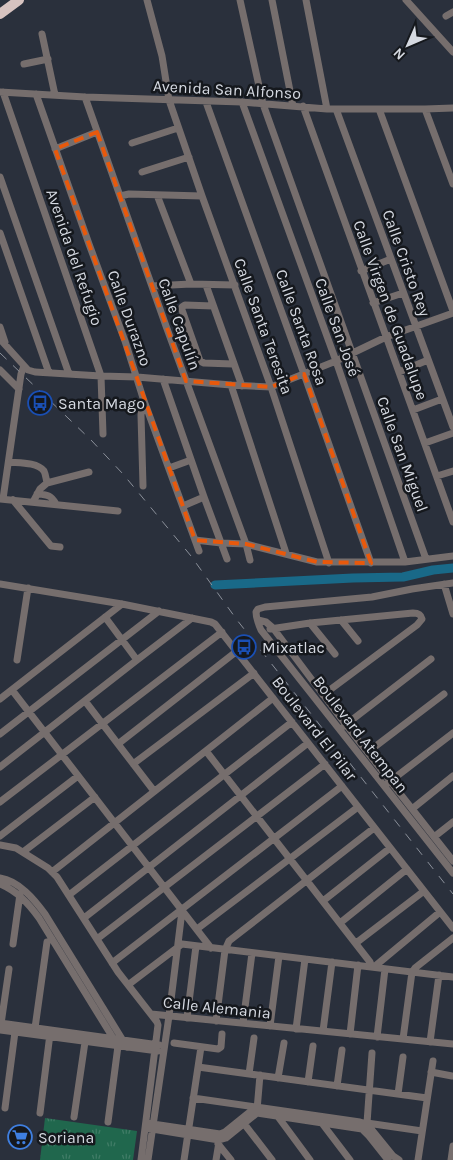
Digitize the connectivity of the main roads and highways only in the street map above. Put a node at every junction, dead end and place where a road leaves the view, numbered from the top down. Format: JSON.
{"nodes":[{"id":1,"x":9,"y":0,"type":"edge"},
{"id":2,"x":19,"y":0,"type":"edge"},
{"id":3,"x":0,"y":7,"type":"edge"},
{"id":4,"x":0,"y":14,"type":"edge"}],
"edges":[{"from":1,"to":3,"type":"highway"},
{"from":2,"to":4,"type":"highway"}]}
